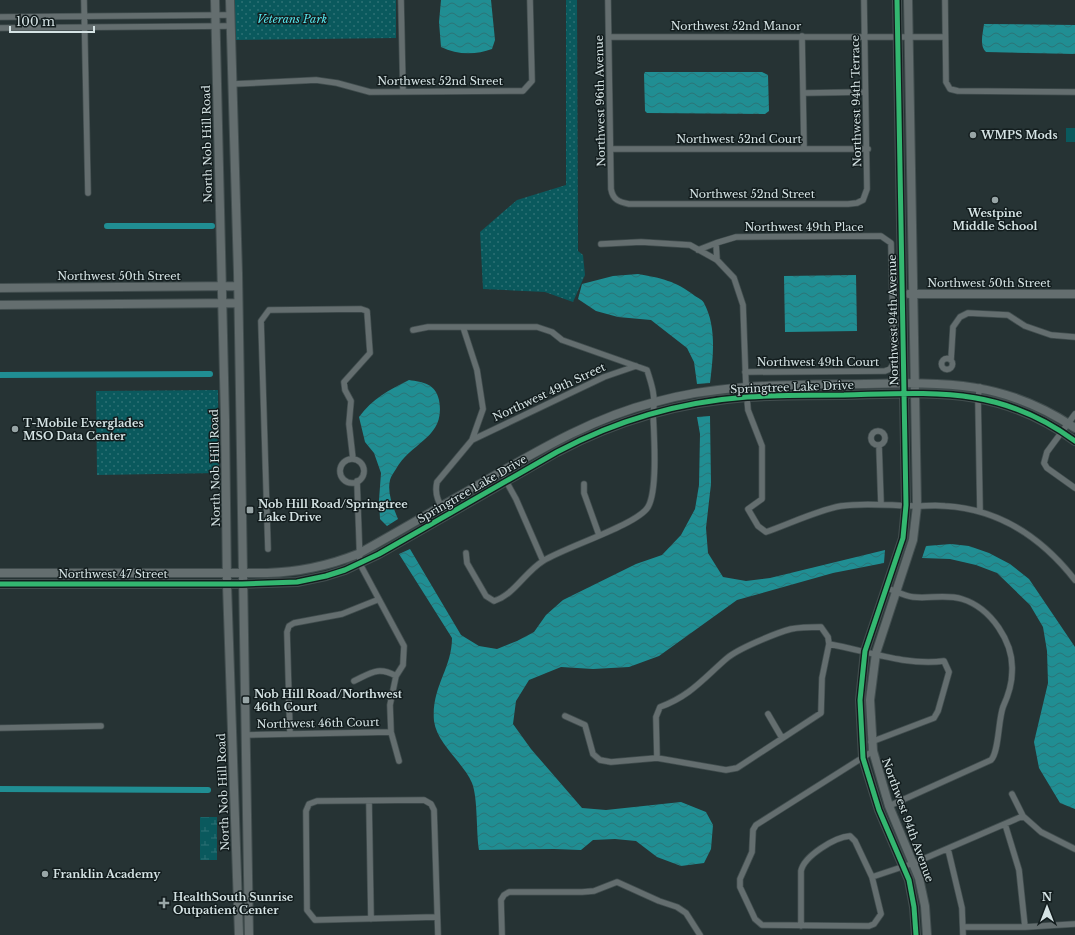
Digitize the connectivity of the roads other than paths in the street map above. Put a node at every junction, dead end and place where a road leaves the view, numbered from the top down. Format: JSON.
{"nodes":[{"id":1,"x":84,"y":0,"type":"edge"},
{"id":2,"x":215,"y":0,"type":"edge"},
{"id":3,"x":230,"y":0,"type":"edge"},
{"id":4,"x":401,"y":0,"type":"edge"},
{"id":5,"x":530,"y":0,"type":"edge"},
{"id":6,"x":608,"y":0,"type":"edge"},
{"id":7,"x":864,"y":0,"type":"edge"},
{"id":8,"x":897,"y":0,"type":"edge"},
{"id":9,"x":908,"y":0,"type":"edge"},
{"id":10,"x":945,"y":0,"type":"edge"},
{"id":11,"x":215,"y":15,"type":"junction"},
{"id":12,"x":230,"y":15,"type":"junction"},
{"id":13,"x":0,"y":16,"type":"edge"},
{"id":14,"x":84,"y":16,"type":"junction"},
{"id":15,"x":216,"y":26,"type":"junction"},
{"id":16,"x":231,"y":26,"type":"junction"},
{"id":17,"x":84,"y":27,"type":"junction"},
{"id":18,"x":0,"y":28,"type":"edge"},
{"id":19,"x":802,"y":36,"type":"junction"},
{"id":20,"x":864,"y":36,"type":"junction"},
{"id":21,"x":609,"y":37,"type":"junction"},
{"id":22,"x":898,"y":37,"type":"junction"},
{"id":23,"x":909,"y":37,"type":"junction"},
{"id":24,"x":944,"y":37,"type":"junction"},
{"id":25,"x":233,"y":84,"type":"junction"},
{"id":26,"x":403,"y":91,"type":"junction"},
{"id":27,"x":804,"y":92,"type":"junction"},
{"id":28,"x":865,"y":92,"type":"junction"},
{"id":29,"x":1075,"y":92,"type":"edge"},
{"id":30,"x":804,"y":148,"type":"junction"},
{"id":31,"x":611,"y":149,"type":"junction"},
{"id":32,"x":868,"y":149,"type":"junction"},
{"id":33,"x":88,"y":193,"type":"dead end"},
{"id":34,"x":863,"y":200,"type":"joint"},
{"id":35,"x":616,"y":201,"type":"joint"},
{"id":36,"x":716,"y":243,"type":"junction"},
{"id":37,"x":601,"y":244,"type":"dead end"},
{"id":38,"x":698,"y":250,"type":"junction"},
{"id":39,"x":717,"y":260,"type":"junction"},
{"id":40,"x":238,"y":286,"type":"junction"},
{"id":41,"x":222,"y":287,"type":"junction"},
{"id":42,"x":0,"y":288,"type":"edge"},
{"id":43,"x":902,"y":294,"type":"junction"},
{"id":44,"x":913,"y":294,"type":"junction"},
{"id":45,"x":1075,"y":294,"type":"edge"},
{"id":46,"x":238,"y":303,"type":"junction"},
{"id":47,"x":222,"y":304,"type":"junction"},
{"id":48,"x":0,"y":305,"type":"edge"},
{"id":49,"x":463,"y":327,"type":"junction"},
{"id":50,"x":413,"y":330,"type":"dead end"},
{"id":51,"x":1075,"y":337,"type":"edge"},
{"id":52,"x":951,"y":360,"type":"dead end"},
{"id":53,"x":636,"y":366,"type":"junction"},
{"id":54,"x":890,"y":369,"type":"joint"},
{"id":55,"x":745,"y":372,"type":"junction"},
{"id":56,"x":904,"y":383,"type":"junction"},
{"id":57,"x":915,"y":383,"type":"junction"},
{"id":58,"x":746,"y":387,"type":"junction"},
{"id":59,"x":980,"y":387,"type":"junction"},
{"id":60,"x":904,"y":394,"type":"junction"},
{"id":61,"x":915,"y":394,"type":"junction"},
{"id":62,"x":746,"y":397,"type":"junction"},
{"id":63,"x":978,"y":397,"type":"junction"},
{"id":64,"x":655,"y":402,"type":"junction"},
{"id":65,"x":653,"y":413,"type":"junction"},
{"id":66,"x":1075,"y":414,"type":"edge"},
{"id":67,"x":1072,"y":426,"type":"edge"},
{"id":68,"x":1063,"y":432,"type":"junction"},
{"id":69,"x":472,"y":440,"type":"junction"},
{"id":70,"x":1075,"y":441,"type":"edge"},
{"id":71,"x":880,"y":445,"type":"dead end"},
{"id":72,"x":353,"y":459,"type":"junction"},
{"id":73,"x":501,"y":472,"type":"junction"},
{"id":74,"x":357,"y":481,"type":"junction"},
{"id":75,"x":506,"y":481,"type":"junction"},
{"id":76,"x":584,"y":484,"type":"dead end"},
{"id":77,"x":1075,"y":488,"type":"edge"},
{"id":78,"x":881,"y":504,"type":"junction"},
{"id":79,"x":906,"y":505,"type":"junction"},
{"id":80,"x":441,"y":506,"type":"junction"},
{"id":81,"x":917,"y":506,"type":"junction"},
{"id":82,"x":980,"y":511,"type":"junction"},
{"id":83,"x":446,"y":515,"type":"junction"},
{"id":84,"x":599,"y":534,"type":"junction"},
{"id":85,"x":268,"y":549,"type":"dead end"},
{"id":86,"x":466,"y":553,"type":"dead end"},
{"id":87,"x":358,"y":554,"type":"junction"},
{"id":88,"x":543,"y":561,"type":"junction"},
{"id":89,"x":360,"y":564,"type":"junction"},
{"id":90,"x":227,"y":572,"type":"junction"},
{"id":91,"x":242,"y":572,"type":"junction"},
{"id":92,"x":40,"y":573,"type":"junction"},
{"id":93,"x":152,"y":573,"type":"junction"},
{"id":94,"x":0,"y":574,"type":"edge"},
{"id":95,"x":1075,"y":580,"type":"edge"},
{"id":96,"x":152,"y":583,"type":"junction"},
{"id":97,"x":0,"y":584,"type":"edge"},
{"id":98,"x":40,"y":584,"type":"junction"},
{"id":99,"x":242,"y":584,"type":"junction"},
{"id":100,"x":227,"y":585,"type":"junction"},
{"id":101,"x":887,"y":588,"type":"junction"},
{"id":102,"x":898,"y":592,"type":"junction"},
{"id":103,"x":378,"y":600,"type":"junction"},
{"id":104,"x":830,"y":644,"type":"junction"},
{"id":105,"x":865,"y":651,"type":"junction"},
{"id":106,"x":876,"y":654,"type":"junction"},
{"id":107,"x":396,"y":676,"type":"junction"},
{"id":108,"x":354,"y":681,"type":"dead end"},
{"id":109,"x":768,"y":714,"type":"dead end"},
{"id":110,"x":565,"y":716,"type":"dead end"},
{"id":111,"x":101,"y":726,"type":"dead end"},
{"id":112,"x":0,"y":728,"type":"edge"},
{"id":113,"x":391,"y":732,"type":"junction"},
{"id":114,"x":290,"y":734,"type":"junction"},
{"id":115,"x":246,"y":735,"type":"junction"},
{"id":116,"x":782,"y":738,"type":"junction"},
{"id":117,"x":872,"y":742,"type":"junction"},
{"id":118,"x":873,"y":751,"type":"junction"},
{"id":119,"x":657,"y":758,"type":"junction"},
{"id":120,"x":863,"y":758,"type":"junction"},
{"id":121,"x":399,"y":761,"type":"dead end"},
{"id":122,"x":1012,"y":794,"type":"dead end"},
{"id":123,"x":369,"y":801,"type":"junction"},
{"id":124,"x":889,"y":806,"type":"junction"},
{"id":125,"x":1023,"y":816,"type":"junction"},
{"id":126,"x":1005,"y":824,"type":"junction"},
{"id":127,"x":948,"y":849,"type":"junction"},
{"id":128,"x":1075,"y":849,"type":"edge"},
{"id":129,"x":914,"y":863,"type":"junction"},
{"id":130,"x":904,"y":867,"type":"junction"},
{"id":131,"x":872,"y":877,"type":"junction"},
{"id":132,"x":436,"y":917,"type":"junction"},
{"id":133,"x":371,"y":919,"type":"junction"},
{"id":134,"x":1075,"y":924,"type":"edge"},
{"id":135,"x":801,"y":926,"type":"junction"},
{"id":136,"x":963,"y":927,"type":"junction"},
{"id":137,"x":1025,"y":927,"type":"junction"},
{"id":138,"x":239,"y":935,"type":"edge"},
{"id":139,"x":250,"y":935,"type":"edge"},
{"id":140,"x":438,"y":935,"type":"edge"},
{"id":141,"x":502,"y":935,"type":"edge"},
{"id":142,"x":700,"y":935,"type":"edge"},
{"id":143,"x":916,"y":935,"type":"edge"},
{"id":144,"x":927,"y":935,"type":"edge"},
{"id":145,"x":963,"y":935,"type":"edge"}],
"edges":[{"from":1,"to":14,"type":"street"},
{"from":2,"to":11,"type":"street","name":"North Nob Hill Road"},
{"from":3,"to":12,"type":"street","name":"North Nob Hill Road"},
{"from":4,"to":26,"type":"street"},
{"from":5,"to":26,"type":"street","name":"Northwest 52nd Street"},
{"from":6,"to":21,"type":"street","name":"Northwest 96th Avenue"},
{"from":7,"to":20,"type":"street","name":"Northwest 94th Terrace"},
{"from":8,"to":22,"type":"street","name":"Northwest 94th Avenue"},
{"from":9,"to":23,"type":"street","name":"Northwest 94th Avenue"},
{"from":10,"to":24,"type":"street"},
{"from":11,"to":12,"type":"street"},
{"from":11,"to":14,"type":"street"},
{"from":11,"to":15,"type":"street","name":"North Nob Hill Road"},
{"from":12,"to":16,"type":"street","name":"North Nob Hill Road"},
{"from":13,"to":14,"type":"street"},
{"from":14,"to":17,"type":"street"},
{"from":15,"to":16,"type":"street"},
{"from":15,"to":17,"type":"street"},
{"from":15,"to":41,"type":"street","name":"North Nob Hill Road"},
{"from":16,"to":25,"type":"street","name":"North Nob Hill Road"},
{"from":17,"to":18,"type":"street"},
{"from":17,"to":33,"type":"street"},
{"from":19,"to":20,"type":"street","name":"Northwest 52nd Manor"},
{"from":19,"to":21,"type":"street","name":"Northwest 52nd Manor"},
{"from":19,"to":27,"type":"street"},
{"from":20,"to":22,"type":"street","name":"Northwest 52nd Manor"},
{"from":20,"to":28,"type":"street","name":"Northwest 94th Terrace"},
{"from":21,"to":31,"type":"street","name":"Northwest 96th Avenue"},
{"from":22,"to":23,"type":"street","name":"Northwest 52nd Manor"},
{"from":22,"to":43,"type":"street","name":"Northwest 94th Avenue"},
{"from":23,"to":24,"type":"street","name":"Northwest 52nd Manor"},
{"from":23,"to":44,"type":"street","name":"Northwest 94th Avenue"},
{"from":24,"to":29,"type":"street"},
{"from":25,"to":26,"type":"street","name":"Northwest 52nd Street"},
{"from":25,"to":40,"type":"street","name":"North Nob Hill Road"},
{"from":27,"to":28,"type":"street"},
{"from":27,"to":30,"type":"street"},
{"from":28,"to":32,"type":"street","name":"Northwest 94th Terrace"},
{"from":30,"to":31,"type":"street","name":"Northwest 52nd Court"},
{"from":30,"to":32,"type":"street","name":"Northwest 52nd Court"},
{"from":31,"to":35,"type":"street","name":"Northwest 96th Avenue"},
{"from":32,"to":34,"type":"street","name":"Northwest 94th Terrace"},
{"from":34,"to":35,"type":"street","name":"Northwest 52nd Street"},
{"from":36,"to":38,"type":"street","name":"Northwest 49th Place"},
{"from":36,"to":39,"type":"street"},
{"from":36,"to":54,"type":"street","name":"Northwest 49th Place"},
{"from":37,"to":38,"type":"street"},
{"from":38,"to":39,"type":"street"},
{"from":39,"to":55,"type":"street"},
{"from":40,"to":41,"type":"street","name":"Northwest 50th Street"},
{"from":40,"to":46,"type":"street","name":"North Nob Hill Road"},
{"from":41,"to":42,"type":"street","name":"Northwest 50th Street"},
{"from":41,"to":47,"type":"street","name":"North Nob Hill Road"},
{"from":43,"to":44,"type":"street","name":"Northwest 50th Street"},
{"from":43,"to":56,"type":"street","name":"Northwest 94th Avenue"},
{"from":44,"to":45,"type":"street","name":"Northwest 50th Street"},
{"from":44,"to":57,"type":"street","name":"Northwest 94th Avenue"},
{"from":46,"to":47,"type":"street"},
{"from":46,"to":91,"type":"street","name":"North Nob Hill Road"},
{"from":47,"to":48,"type":"street"},
{"from":47,"to":90,"type":"street","name":"North Nob Hill Road"},
{"from":49,"to":50,"type":"street"},
{"from":49,"to":53,"type":"street"},
{"from":49,"to":69,"type":"street"},
{"from":51,"to":52,"type":"street"},
{"from":53,"to":64,"type":"street"},
{"from":53,"to":69,"type":"street","name":"Northwest 49th Street"},
{"from":54,"to":55,"type":"street","name":"Northwest 49th Court"},
{"from":55,"to":58,"type":"street"},
{"from":56,"to":57,"type":"street","name":"Springtree Lake Drive"},
{"from":56,"to":58,"type":"street","name":"Springtree Lake Drive"},
{"from":56,"to":60,"type":"street","name":"Northwest 94th Avenue"},
{"from":57,"to":59,"type":"street","name":"Springtree Lake Drive"},
{"from":57,"to":61,"type":"street","name":"Northwest 94th Avenue"},
{"from":58,"to":62,"type":"street"},
{"from":58,"to":64,"type":"street","name":"Springtree Lake Drive"},
{"from":59,"to":63,"type":"street"},
{"from":59,"to":67,"type":"street","name":"Springtree Lake Drive"},
{"from":60,"to":61,"type":"street","name":"Springtree Lake Drive"},
{"from":60,"to":62,"type":"street","name":"Springtree Lake Drive"},
{"from":60,"to":79,"type":"street","name":"Northwest 94th Avenue"},
{"from":61,"to":63,"type":"street","name":"Springtree Lake Drive"},
{"from":61,"to":81,"type":"street","name":"Northwest 94th Avenue"},
{"from":62,"to":65,"type":"street","name":"Springtree Lake Drive"},
{"from":62,"to":78,"type":"street"},
{"from":63,"to":68,"type":"street","name":"Springtree Lake Drive"},
{"from":63,"to":82,"type":"street"},
{"from":64,"to":65,"type":"street"},
{"from":64,"to":73,"type":"street","name":"Springtree Lake Drive"},
{"from":65,"to":75,"type":"street","name":"Springtree Lake Drive"},
{"from":65,"to":84,"type":"street"},
{"from":66,"to":67,"type":"street"},
{"from":67,"to":68,"type":"street"},
{"from":68,"to":70,"type":"street","name":"Springtree Lake Drive"},
{"from":68,"to":77,"type":"street"},
{"from":69,"to":80,"type":"street"},
{"from":71,"to":78,"type":"street"},
{"from":72,"to":74,"type":"street"},
{"from":72,"to":74,"type":"street"},
{"from":72,"to":85,"type":"street"},
{"from":73,"to":75,"type":"street"},
{"from":73,"to":80,"type":"street","name":"Springtree Lake Drive"},
{"from":74,"to":87,"type":"street"},
{"from":75,"to":83,"type":"street","name":"Springtree Lake Drive"},
{"from":75,"to":88,"type":"street"},
{"from":76,"to":84,"type":"street"},
{"from":78,"to":79,"type":"street"},
{"from":79,"to":81,"type":"street"},
{"from":79,"to":101,"type":"street","name":"Northwest 94th Avenue"},
{"from":80,"to":83,"type":"street"},
{"from":80,"to":87,"type":"street","name":"Springtree Lake Drive"},
{"from":81,"to":82,"type":"street"},
{"from":81,"to":102,"type":"street","name":"Northwest 94th Avenue"},
{"from":82,"to":95,"type":"street"},
{"from":83,"to":89,"type":"street","name":"Springtree Lake Drive"},
{"from":84,"to":88,"type":"street"},
{"from":86,"to":88,"type":"street"},
{"from":87,"to":89,"type":"street"},
{"from":87,"to":91,"type":"street","name":"Springtree Lake Drive"},
{"from":89,"to":99,"type":"street","name":"Northwest 47 Street"},
{"from":89,"to":103,"type":"street"},
{"from":90,"to":91,"type":"street","name":"Springtree Lake Drive"},
{"from":90,"to":93,"type":"street","name":"Northwest 47 Street"},
{"from":90,"to":100,"type":"street","name":"North Nob Hill Road"},
{"from":91,"to":99,"type":"street","name":"North Nob Hill Road"},
{"from":92,"to":93,"type":"street","name":"Northwest 47 Street"},
{"from":92,"to":94,"type":"street","name":"Northwest 47 Street"},
{"from":92,"to":98,"type":"street"},
{"from":93,"to":96,"type":"street"},
{"from":96,"to":98,"type":"street","name":"Northwest 47 Street"},
{"from":96,"to":100,"type":"street","name":"Northwest 47 Street"},
{"from":97,"to":98,"type":"street","name":"Northwest 47 Street"},
{"from":99,"to":100,"type":"street","name":"Northwest 47 Street"},
{"from":99,"to":115,"type":"street","name":"North Nob Hill Road"},
{"from":100,"to":138,"type":"street","name":"North Nob Hill Road"},
{"from":101,"to":102,"type":"street"},
{"from":101,"to":105,"type":"street","name":"Northwest 94th Avenue"},
{"from":102,"to":106,"type":"street","name":"Northwest 94th Avenue"},
{"from":102,"to":124,"type":"street"},
{"from":103,"to":107,"type":"street"},
{"from":103,"to":114,"type":"street"},
{"from":104,"to":105,"type":"street"},
{"from":104,"to":116,"type":"street"},
{"from":104,"to":119,"type":"street"},
{"from":105,"to":106,"type":"street"},
{"from":105,"to":120,"type":"street","name":"Northwest 94th Avenue"},
{"from":106,"to":117,"type":"street","name":"Northwest 94th Avenue"},
{"from":106,"to":117,"type":"street"},
{"from":107,"to":108,"type":"street"},
{"from":107,"to":113,"type":"street"},
{"from":109,"to":116,"type":"street"},
{"from":110,"to":119,"type":"street"},
{"from":111,"to":112,"type":"street"},
{"from":113,"to":114,"type":"street","name":"Northwest 46th Court"},
{"from":113,"to":121,"type":"street"},
{"from":114,"to":115,"type":"street","name":"Northwest 46th Court"},
{"from":115,"to":139,"type":"street","name":"North Nob Hill Road"},
{"from":116,"to":119,"type":"street"},
{"from":117,"to":118,"type":"street","name":"Northwest 94th Avenue"},
{"from":118,"to":120,"type":"street"},
{"from":118,"to":124,"type":"street","name":"Northwest 94th Avenue"},
{"from":120,"to":130,"type":"street","name":"Northwest 94th Avenue"},
{"from":120,"to":135,"type":"street"},
{"from":122,"to":125,"type":"street"},
{"from":123,"to":132,"type":"street"},
{"from":123,"to":133,"type":"street"},
{"from":123,"to":133,"type":"street"},
{"from":124,"to":129,"type":"street","name":"Northwest 94th Avenue"},
{"from":125,"to":126,"type":"street"},
{"from":125,"to":128,"type":"street"},
{"from":126,"to":127,"type":"street"},
{"from":126,"to":137,"type":"street"},
{"from":127,"to":129,"type":"street"},
{"from":127,"to":136,"type":"street"},
{"from":129,"to":130,"type":"street"},
{"from":129,"to":144,"type":"street","name":"Northwest 94th Avenue"},
{"from":130,"to":131,"type":"street"},
{"from":130,"to":143,"type":"street","name":"Northwest 94th Avenue"},
{"from":131,"to":135,"type":"street"},
{"from":131,"to":135,"type":"street"},
{"from":132,"to":133,"type":"street"},
{"from":132,"to":140,"type":"street"},
{"from":134,"to":137,"type":"street"},
{"from":136,"to":137,"type":"street"},
{"from":136,"to":145,"type":"street"},
{"from":141,"to":142,"type":"street"}]}
